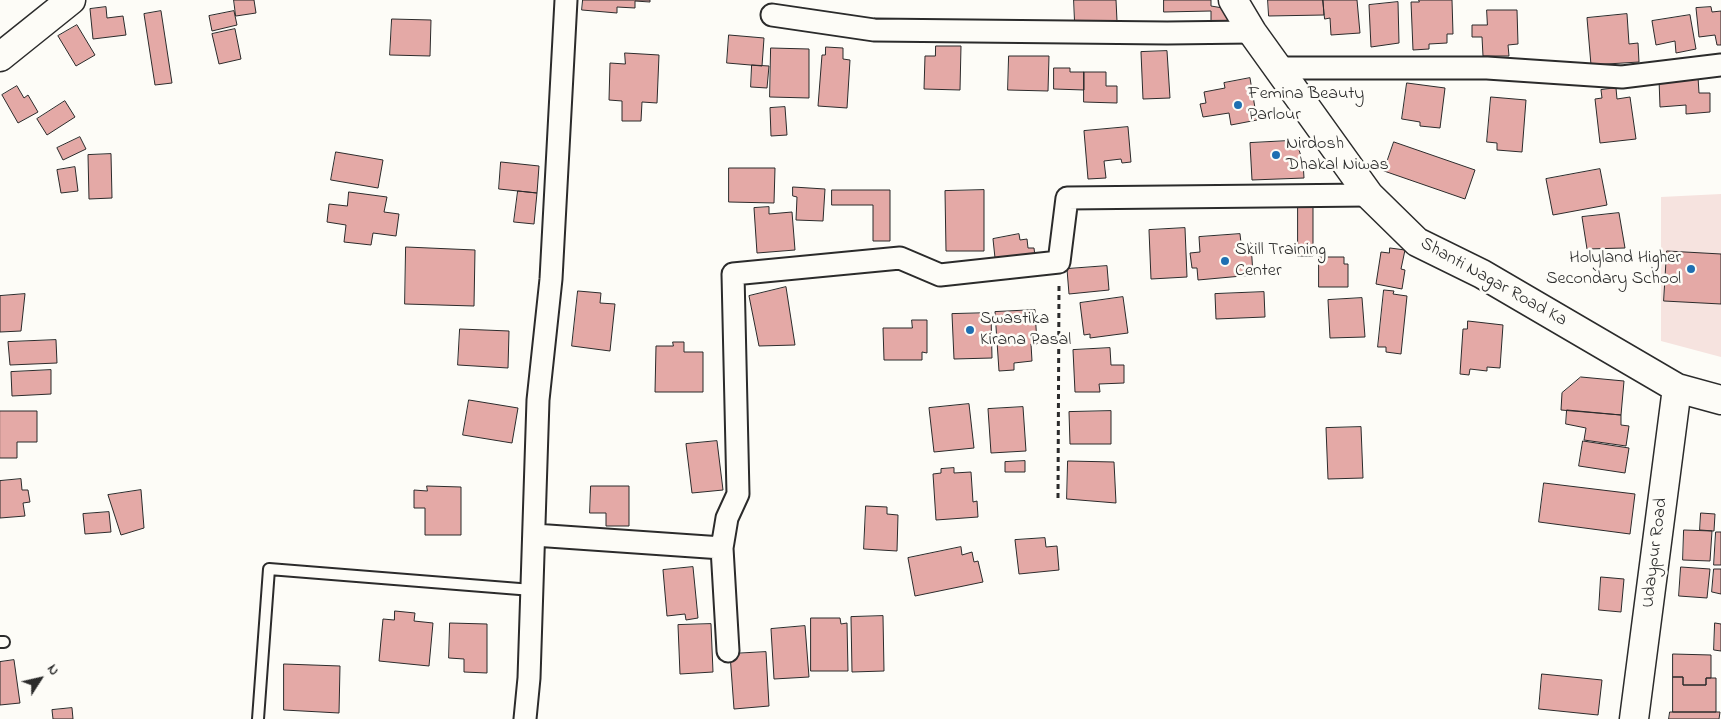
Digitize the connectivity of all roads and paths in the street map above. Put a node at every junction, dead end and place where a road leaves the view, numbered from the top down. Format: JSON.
{"nodes":[{"id":1,"x":71,"y":0,"type":"edge"},
{"id":2,"x":566,"y":0,"type":"edge"},
{"id":3,"x":1232,"y":0,"type":"edge"},
{"id":4,"x":772,"y":14,"type":"dead end"},
{"id":5,"x":1252,"y":32,"type":"junction"},
{"id":6,"x":0,"y":57,"type":"edge"},
{"id":7,"x":1721,"y":65,"type":"edge"},
{"id":8,"x":1278,"y":68,"type":"junction"},
{"id":9,"x":1370,"y":195,"type":"junction"},
{"id":10,"x":1060,"y":262,"type":"junction"},
{"id":11,"x":1677,"y":388,"type":"junction"},
{"id":12,"x":1721,"y":400,"type":"edge"},
{"id":13,"x":1058,"y":498,"type":"dead end"},
{"id":14,"x":534,"y":535,"type":"junction"},
{"id":15,"x":722,"y":548,"type":"junction"},
{"id":16,"x":532,"y":590,"type":"junction"},
{"id":17,"x":728,"y":651,"type":"dead end"},
{"id":18,"x":258,"y":719,"type":"edge"},
{"id":19,"x":525,"y":719,"type":"edge"},
{"id":20,"x":1634,"y":719,"type":"edge"}],
"edges":[{"from":1,"to":6,"type":"main road"},
{"from":2,"to":14,"type":"street"},
{"from":3,"to":5,"type":"main road","name":"Shanti Nagar Road Ka"},
{"from":4,"to":5,"type":"street"},
{"from":5,"to":8,"type":"main road","name":"Shanti Nagar Road Ka"},
{"from":7,"to":8,"type":"street"},
{"from":8,"to":9,"type":"main road","name":"Shanti Nagar Road Ka"},
{"from":9,"to":10,"type":"street"},
{"from":9,"to":11,"type":"main road","name":"Shanti Nagar Road Ka"},
{"from":10,"to":13,"type":"path"},
{"from":10,"to":15,"type":"street"},
{"from":11,"to":12,"type":"main road","name":"Shanti Nagar Road Ka"},
{"from":11,"to":20,"type":"main road","name":"Udaypur Road"},
{"from":14,"to":15,"type":"street"},
{"from":14,"to":16,"type":"street"},
{"from":15,"to":17,"type":"street"},
{"from":16,"to":18,"type":"lane"},
{"from":16,"to":19,"type":"street"}]}
